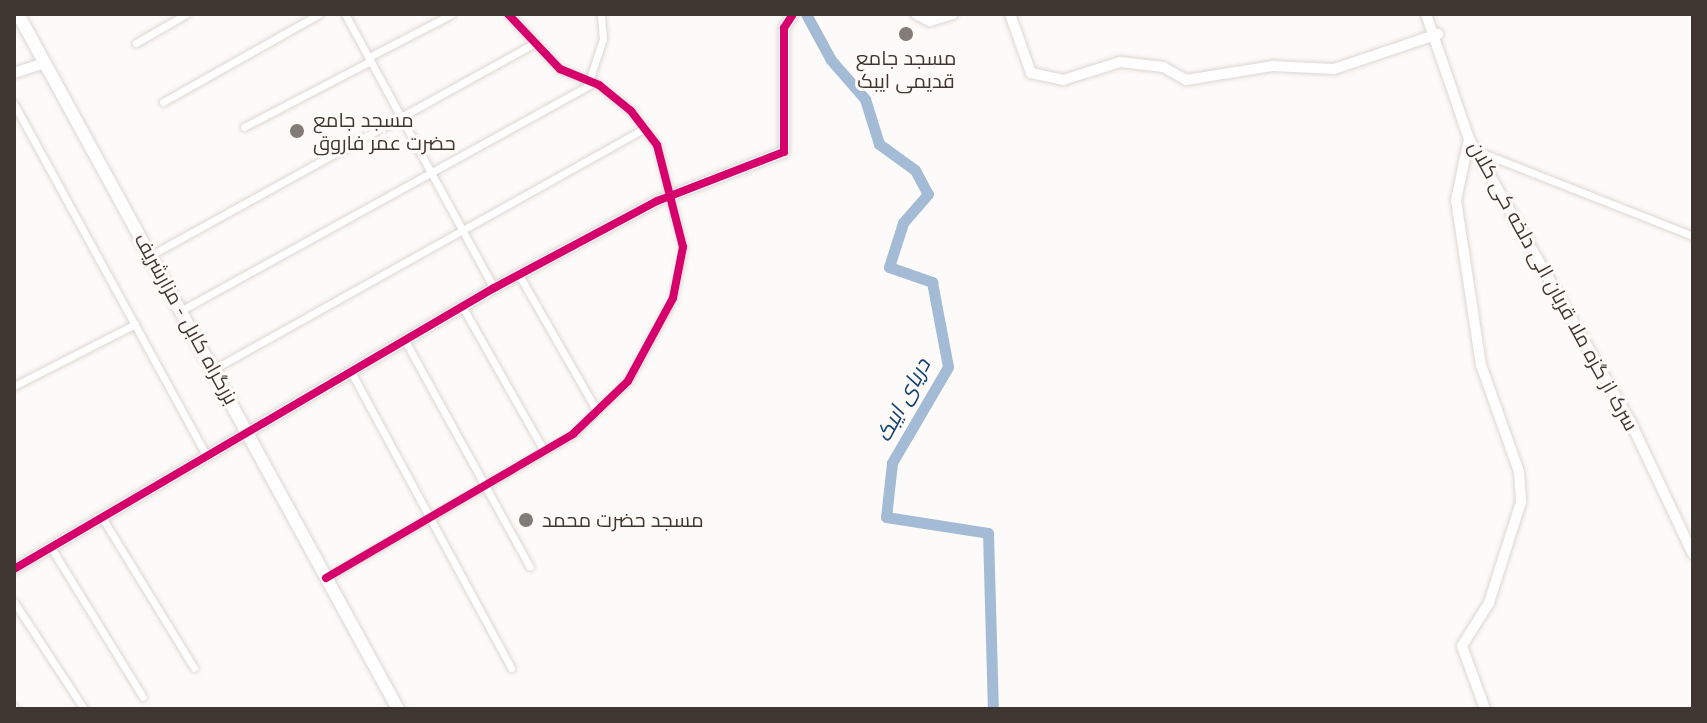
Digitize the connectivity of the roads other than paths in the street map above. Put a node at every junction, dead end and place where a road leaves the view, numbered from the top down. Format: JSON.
{"nodes":[{"id":1,"x":18,"y":14,"type":"edge"},
{"id":2,"x":186,"y":14,"type":"edge"},
{"id":3,"x":319,"y":14,"type":"edge"},
{"id":4,"x":345,"y":14,"type":"edge"},
{"id":5,"x":452,"y":14,"type":"edge"},
{"id":6,"x":508,"y":14,"type":"edge"},
{"id":7,"x":601,"y":14,"type":"edge"},
{"id":8,"x":793,"y":14,"type":"edge"},
{"id":9,"x":916,"y":14,"type":"edge"},
{"id":10,"x":953,"y":14,"type":"edge"},
{"id":11,"x":1010,"y":14,"type":"edge"},
{"id":12,"x":1426,"y":14,"type":"edge"},
{"id":13,"x":1438,"y":34,"type":"junction"},
{"id":14,"x":136,"y":43,"type":"dead end"},
{"id":15,"x":535,"y":43,"type":"junction"},
{"id":16,"x":370,"y":59,"type":"junction"},
{"id":17,"x":45,"y":63,"type":"junction"},
{"id":18,"x":14,"y":73,"type":"edge"},
{"id":19,"x":591,"y":82,"type":"junction"},
{"id":20,"x":163,"y":102,"type":"dead end"},
{"id":21,"x":14,"y":104,"type":"edge"},
{"id":22,"x":401,"y":116,"type":"junction"},
{"id":23,"x":244,"y":127,"type":"dead end"},
{"id":24,"x":645,"y":128,"type":"junction"},
{"id":25,"x":1469,"y":139,"type":"junction"},
{"id":26,"x":1480,"y":152,"type":"junction"},
{"id":27,"x":432,"y":171,"type":"junction"},
{"id":28,"x":674,"y":194,"type":"junction"},
{"id":29,"x":462,"y":226,"type":"junction"},
{"id":30,"x":1693,"y":236,"type":"edge"},
{"id":31,"x":151,"y":255,"type":"junction"},
{"id":32,"x":519,"y":275,"type":"junction"},
{"id":33,"x":494,"y":288,"type":"junction"},
{"id":34,"x":462,"y":306,"type":"junction"},
{"id":35,"x":182,"y":310,"type":"junction"},
{"id":36,"x":135,"y":324,"type":"junction"},
{"id":37,"x":404,"y":339,"type":"junction"},
{"id":38,"x":214,"y":369,"type":"junction"},
{"id":39,"x":350,"y":370,"type":"junction"},
{"id":40,"x":14,"y":386,"type":"edge"},
{"id":41,"x":597,"y":411,"type":"junction"},
{"id":42,"x":247,"y":428,"type":"junction"},
{"id":43,"x":544,"y":451,"type":"junction"},
{"id":44,"x":205,"y":453,"type":"junction"},
{"id":45,"x":485,"y":485,"type":"junction"},
{"id":46,"x":100,"y":514,"type":"junction"},
{"id":47,"x":430,"y":518,"type":"junction"},
{"id":48,"x":49,"y":544,"type":"junction"},
{"id":49,"x":1693,"y":554,"type":"edge"},
{"id":50,"x":530,"y":567,"type":"dead end"},
{"id":51,"x":14,"y":569,"type":"edge"},
{"id":52,"x":326,"y":578,"type":"junction"},
{"id":53,"x":14,"y":602,"type":"edge"},
{"id":54,"x":194,"y":668,"type":"dead end"},
{"id":55,"x":511,"y":668,"type":"dead end"},
{"id":56,"x":143,"y":697,"type":"dead end"},
{"id":57,"x":84,"y":709,"type":"edge"},
{"id":58,"x":398,"y":709,"type":"edge"},
{"id":59,"x":1485,"y":709,"type":"edge"}],
"edges":[{"from":1,"to":17,"type":"highway","name":"بزرگراه کابل - مزارشریف"},
{"from":2,"to":14,"type":"street"},
{"from":3,"to":20,"type":"street"},
{"from":4,"to":16,"type":"street"},
{"from":5,"to":16,"type":"street"},
{"from":6,"to":15,"type":"street"},
{"from":7,"to":19,"type":"street"},
{"from":8,"to":28,"type":"street"},
{"from":9,"to":10,"type":"street"},
{"from":11,"to":13,"type":"street"},
{"from":12,"to":13,"type":"street","name":"سرک از گزه ملا قربان الی دلخه کی کلان"},
{"from":13,"to":25,"type":"street","name":"سرک از گزه ملا قربان الی دلخه کی کلان"},
{"from":15,"to":19,"type":"street"},
{"from":15,"to":22,"type":"street"},
{"from":16,"to":22,"type":"street"},
{"from":16,"to":23,"type":"street"},
{"from":17,"to":18,"type":"street"},
{"from":17,"to":31,"type":"highway","name":"بزرگراه کابل - مزارشریف"},
{"from":19,"to":24,"type":"street"},
{"from":19,"to":27,"type":"street"},
{"from":21,"to":36,"type":"street"},
{"from":22,"to":27,"type":"street"},
{"from":22,"to":31,"type":"street"},
{"from":24,"to":28,"type":"street"},
{"from":24,"to":29,"type":"street"},
{"from":25,"to":26,"type":"street","name":"سرک از گزه ملا قربان الی دلخه کی کلان"},
{"from":25,"to":59,"type":"street"},
{"from":26,"to":30,"type":"street"},
{"from":26,"to":49,"type":"street","name":"سرک از گزه ملا قربان الی دلخه کی کلان"},
{"from":27,"to":29,"type":"street"},
{"from":27,"to":35,"type":"street"},
{"from":28,"to":32,"type":"street"},
{"from":28,"to":41,"type":"street"},
{"from":29,"to":33,"type":"street"},
{"from":29,"to":38,"type":"street"},
{"from":31,"to":35,"type":"highway","name":"بزرگراه کابل - مزارشریف"},
{"from":32,"to":33,"type":"street"},
{"from":32,"to":41,"type":"street"},
{"from":33,"to":34,"type":"street"},
{"from":34,"to":37,"type":"street"},
{"from":34,"to":43,"type":"street"},
{"from":35,"to":38,"type":"highway","name":"بزرگراه کابل - مزارشریف"},
{"from":36,"to":40,"type":"street"},
{"from":36,"to":44,"type":"street"},
{"from":37,"to":39,"type":"street"},
{"from":37,"to":45,"type":"street"},
{"from":38,"to":42,"type":"highway","name":"بزرگراه کابل - مزارشریف"},
{"from":39,"to":42,"type":"street"},
{"from":39,"to":47,"type":"street"},
{"from":41,"to":43,"type":"street"},
{"from":42,"to":44,"type":"street"},
{"from":42,"to":52,"type":"highway","name":"بزرگراه کابل - مزارشریف"},
{"from":43,"to":45,"type":"street"},
{"from":44,"to":46,"type":"street"},
{"from":45,"to":47,"type":"street"},
{"from":45,"to":50,"type":"street"},
{"from":46,"to":48,"type":"street"},
{"from":46,"to":54,"type":"street"},
{"from":47,"to":52,"type":"street"},
{"from":47,"to":55,"type":"street"},
{"from":48,"to":51,"type":"street"},
{"from":48,"to":56,"type":"street"},
{"from":52,"to":58,"type":"highway","name":"بزرگراه کابل - مزارشریف"},
{"from":53,"to":57,"type":"street"}]}
